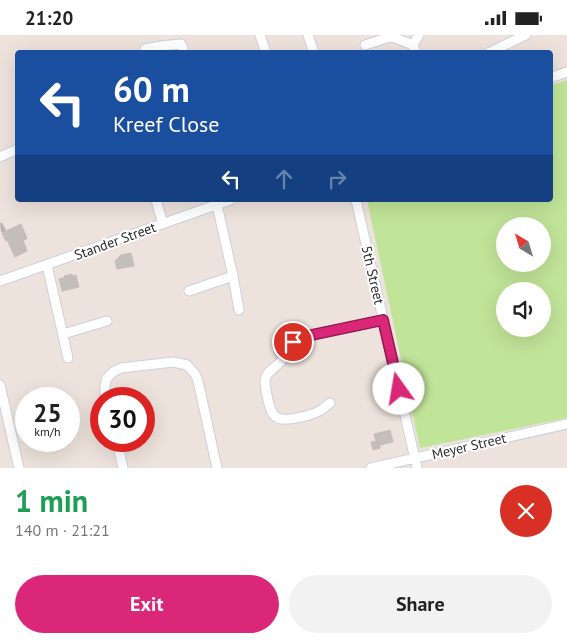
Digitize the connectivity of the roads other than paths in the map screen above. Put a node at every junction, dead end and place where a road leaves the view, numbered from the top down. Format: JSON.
{"nodes":[{"id":1,"x":260,"y":35,"type":"edge"},
{"id":2,"x":308,"y":35,"type":"edge"},
{"id":3,"x":419,"y":35,"type":"edge"},
{"id":4,"x":526,"y":35,"type":"edge"},
{"id":5,"x":365,"y":45,"type":"dead end"},
{"id":6,"x":144,"y":49,"type":"dead end"},
{"id":7,"x":414,"y":49,"type":"edge"},
{"id":8,"x":183,"y":50,"type":"edge"},
{"id":9,"x":265,"y":50,"type":"edge"},
{"id":10,"x":313,"y":50,"type":"edge"},
{"id":11,"x":494,"y":50,"type":"edge"},
{"id":12,"x":567,"y":72,"type":"edge"},
{"id":13,"x":553,"y":77,"type":"edge"},
{"id":14,"x":15,"y":150,"type":"edge"},
{"id":15,"x":0,"y":157,"type":"edge"},
{"id":16,"x":156,"y":202,"type":"edge"},
{"id":17,"x":225,"y":202,"type":"edge"},
{"id":18,"x":356,"y":202,"type":"edge"},
{"id":19,"x":217,"y":205,"type":"junction"},
{"id":20,"x":162,"y":224,"type":"junction"},
{"id":21,"x":47,"y":265,"type":"junction"},
{"id":22,"x":233,"y":276,"type":"junction"},
{"id":23,"x":0,"y":281,"type":"edge"},
{"id":24,"x":189,"y":291,"type":"dead end"},
{"id":25,"x":239,"y":310,"type":"dead end"},
{"id":26,"x":383,"y":320,"type":"junction"},
{"id":27,"x":107,"y":321,"type":"dead end"},
{"id":28,"x":63,"y":333,"type":"junction"},
{"id":29,"x":68,"y":358,"type":"dead end"},
{"id":30,"x":0,"y":385,"type":"edge"},
{"id":31,"x":105,"y":387,"type":"edge"},
{"id":32,"x":2,"y":399,"type":"edge"},
{"id":33,"x":330,"y":403,"type":"dead end"},
{"id":34,"x":567,"y":424,"type":"edge"},
{"id":35,"x":119,"y":452,"type":"edge"},
{"id":36,"x":414,"y":458,"type":"junction"},
{"id":37,"x":19,"y":468,"type":"edge"},
{"id":38,"x":123,"y":468,"type":"edge"},
{"id":39,"x":217,"y":468,"type":"edge"},
{"id":40,"x":371,"y":468,"type":"edge"},
{"id":41,"x":417,"y":468,"type":"edge"}],
"edges":[{"from":1,"to":9,"type":"street"},
{"from":2,"to":10,"type":"street"},
{"from":3,"to":7,"type":"street"},
{"from":4,"to":11,"type":"street"},
{"from":5,"to":7,"type":"street"},
{"from":6,"to":8,"type":"street"},
{"from":12,"to":13,"type":"street"},
{"from":14,"to":15,"type":"street"},
{"from":16,"to":20,"type":"street"},
{"from":17,"to":19,"type":"street","name":"Stander Street"},
{"from":18,"to":26,"type":"street","name":"5th Street"},
{"from":19,"to":20,"type":"street","name":"Stander Street"},
{"from":19,"to":22,"type":"street"},
{"from":20,"to":21,"type":"street","name":"Stander Street"},
{"from":21,"to":23,"type":"street","name":"Stander Street"},
{"from":21,"to":28,"type":"street"},
{"from":22,"to":24,"type":"street"},
{"from":22,"to":25,"type":"street"},
{"from":26,"to":33,"type":"street"},
{"from":26,"to":36,"type":"street","name":"5th Street"},
{"from":27,"to":28,"type":"street"},
{"from":28,"to":29,"type":"street"},
{"from":30,"to":32,"type":"street"},
{"from":31,"to":39,"type":"street"},
{"from":32,"to":37,"type":"street"},
{"from":34,"to":36,"type":"street","name":"Meyer Street"},
{"from":35,"to":38,"type":"street"},
{"from":36,"to":40,"type":"street","name":"Meyer Street"},
{"from":36,"to":41,"type":"street","name":"5th Street"}]}
